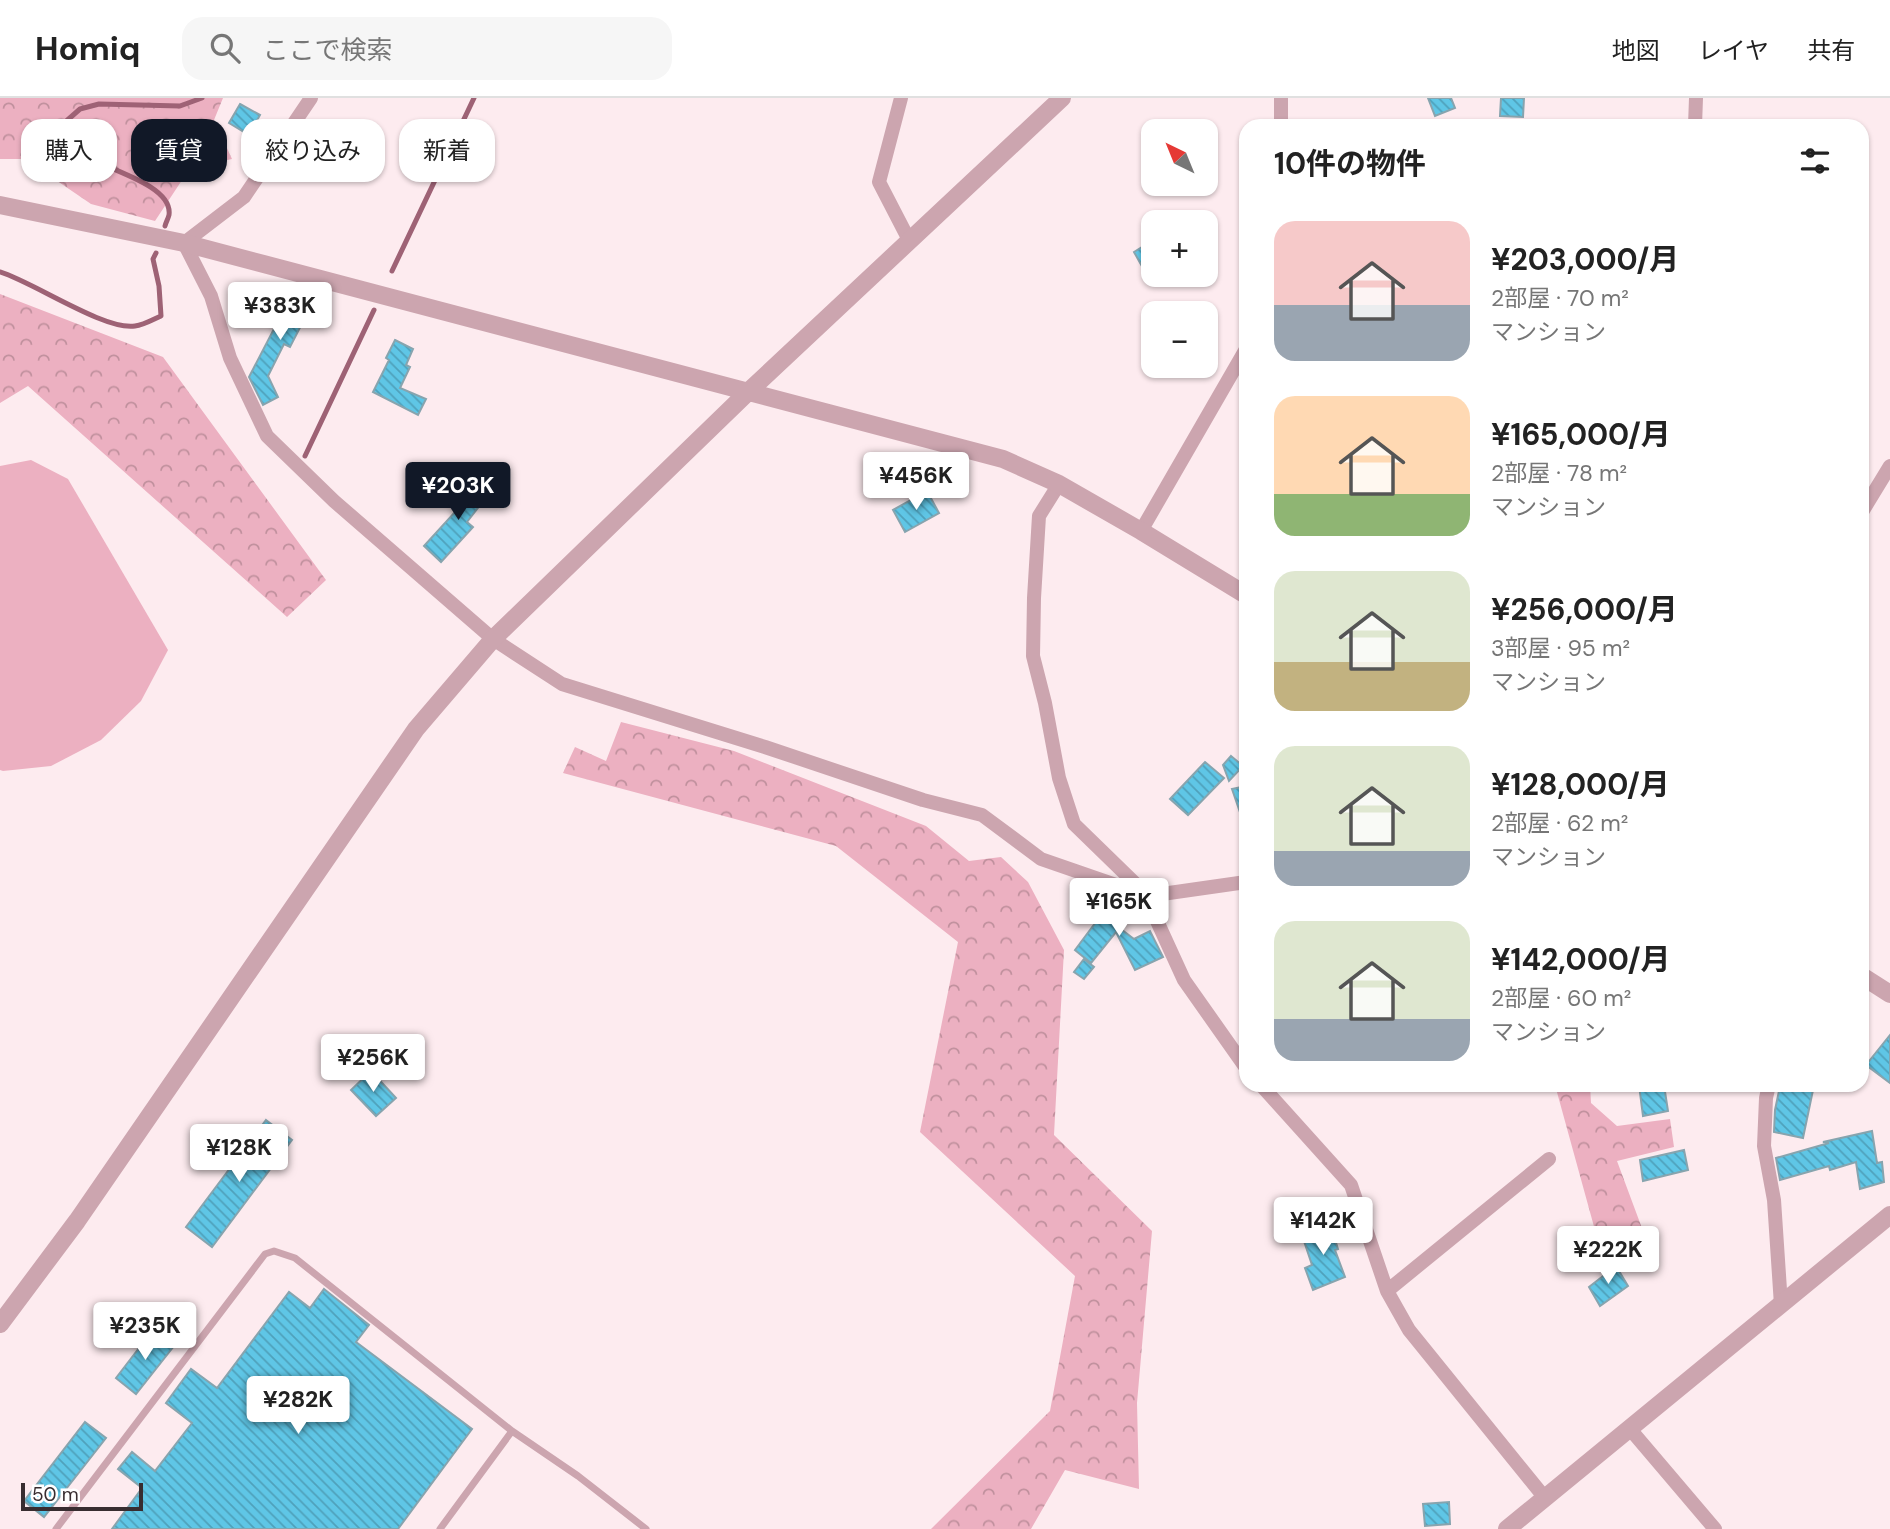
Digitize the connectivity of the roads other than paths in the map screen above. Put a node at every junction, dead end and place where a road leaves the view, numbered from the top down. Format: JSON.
{"nodes":[{"id":1,"x":311,"y":98,"type":"edge"},
{"id":2,"x":901,"y":98,"type":"edge"},
{"id":3,"x":1062,"y":98,"type":"edge"},
{"id":4,"x":1281,"y":98,"type":"edge"},
{"id":5,"x":1696,"y":98,"type":"edge"},
{"id":6,"x":1281,"y":119,"type":"edge"},
{"id":7,"x":1695,"y":119,"type":"edge"},
{"id":8,"x":0,"y":205,"type":"edge"},
{"id":9,"x":909,"y":240,"type":"junction"},
{"id":10,"x":184,"y":243,"type":"junction"},
{"id":11,"x":1239,"y":361,"type":"edge"},
{"id":12,"x":749,"y":391,"type":"junction"},
{"id":13,"x":1890,"y":466,"type":"edge"},
{"id":14,"x":1059,"y":484,"type":"junction"},
{"id":15,"x":1869,"y":500,"type":"edge"},
{"id":16,"x":1141,"y":531,"type":"junction"},
{"id":17,"x":1239,"y":591,"type":"edge"},
{"id":18,"x":493,"y":639,"type":"junction"},
{"id":19,"x":1239,"y":883,"type":"edge"},
{"id":20,"x":1148,"y":896,"type":"junction"},
{"id":21,"x":1869,"y":980,"type":"edge"},
{"id":22,"x":1890,"y":994,"type":"edge"},
{"id":23,"x":1239,"y":1058,"type":"edge"},
{"id":24,"x":1267,"y":1092,"type":"edge"},
{"id":25,"x":1767,"y":1092,"type":"edge"},
{"id":26,"x":1549,"y":1159,"type":"dead end"},
{"id":27,"x":1890,"y":1215,"type":"edge"},
{"id":28,"x":1387,"y":1292,"type":"junction"},
{"id":29,"x":1781,"y":1305,"type":"junction"},
{"id":30,"x":0,"y":1324,"type":"edge"},
{"id":31,"x":1630,"y":1429,"type":"junction"},
{"id":32,"x":512,"y":1431,"type":"junction"},
{"id":33,"x":1545,"y":1498,"type":"junction"},
{"id":34,"x":57,"y":1529,"type":"edge"},
{"id":35,"x":440,"y":1529,"type":"edge"},
{"id":36,"x":646,"y":1529,"type":"edge"},
{"id":37,"x":1507,"y":1529,"type":"edge"},
{"id":38,"x":1715,"y":1529,"type":"edge"}],
"edges":[{"from":1,"to":10,"type":"street"},
{"from":2,"to":9,"type":"street"},
{"from":3,"to":9,"type":"street"},
{"from":4,"to":6,"type":"street"},
{"from":5,"to":7,"type":"street"},
{"from":8,"to":10,"type":"street"},
{"from":9,"to":12,"type":"street"},
{"from":10,"to":12,"type":"street"},
{"from":10,"to":18,"type":"street"},
{"from":11,"to":16,"type":"street"},
{"from":12,"to":14,"type":"street"},
{"from":12,"to":18,"type":"street"},
{"from":13,"to":15,"type":"street"},
{"from":14,"to":16,"type":"street"},
{"from":14,"to":20,"type":"street"},
{"from":16,"to":17,"type":"street"},
{"from":18,"to":20,"type":"street"},
{"from":18,"to":30,"type":"street"},
{"from":19,"to":20,"type":"street"},
{"from":20,"to":23,"type":"street"},
{"from":21,"to":22,"type":"street"},
{"from":24,"to":28,"type":"street"},
{"from":25,"to":29,"type":"street"},
{"from":26,"to":28,"type":"street"},
{"from":27,"to":29,"type":"street"},
{"from":28,"to":33,"type":"street"},
{"from":29,"to":31,"type":"street"},
{"from":31,"to":33,"type":"street"},
{"from":31,"to":38,"type":"street"},
{"from":32,"to":34,"type":"lane"},
{"from":32,"to":35,"type":"lane"},
{"from":32,"to":36,"type":"lane"},
{"from":33,"to":37,"type":"street"}]}
